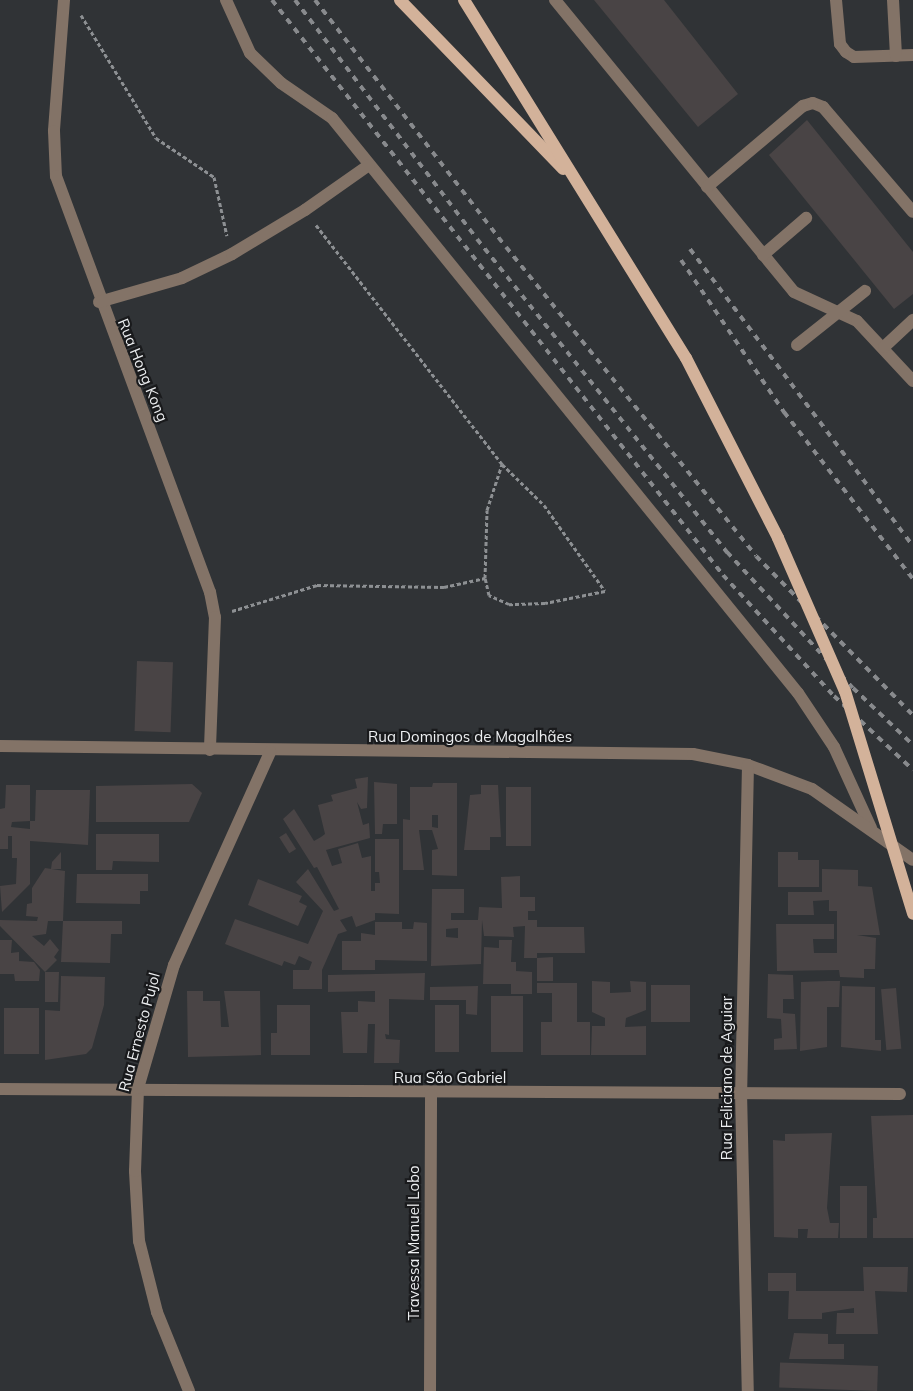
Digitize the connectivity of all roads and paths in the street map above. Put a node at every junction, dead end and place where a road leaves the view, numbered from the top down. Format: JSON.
{"nodes":[{"id":1,"x":64,"y":0,"type":"edge"},
{"id":2,"x":226,"y":0,"type":"edge"},
{"id":3,"x":400,"y":0,"type":"edge"},
{"id":4,"x":464,"y":0,"type":"edge"},
{"id":5,"x":555,"y":0,"type":"edge"},
{"id":6,"x":836,"y":0,"type":"edge"},
{"id":7,"x":892,"y":0,"type":"edge"},
{"id":8,"x":77,"y":8,"type":"dead end"},
{"id":9,"x":913,"y":55,"type":"edge"},
{"id":10,"x":896,"y":56,"type":"junction"},
{"id":11,"x":368,"y":165,"type":"junction"},
{"id":12,"x":576,"y":181,"type":"junction"},
{"id":13,"x":707,"y":187,"type":"junction"},
{"id":14,"x":305,"y":210,"type":"junction"},
{"id":15,"x":913,"y":212,"type":"edge"},
{"id":16,"x":806,"y":218,"type":"dead end"},
{"id":17,"x":232,"y":254,"type":"junction"},
{"id":18,"x":763,"y":255,"type":"junction"},
{"id":19,"x":865,"y":291,"type":"dead end"},
{"id":20,"x":99,"y":302,"type":"junction"},
{"id":21,"x":842,"y":312,"type":"junction"},
{"id":22,"x":913,"y":320,"type":"edge"},
{"id":23,"x":798,"y":346,"type":"dead end"},
{"id":24,"x":884,"y":347,"type":"junction"},
{"id":25,"x":913,"y":381,"type":"edge"},
{"id":26,"x":502,"y":464,"type":"junction"},
{"id":27,"x":485,"y":578,"type":"junction"},
{"id":28,"x":215,"y":617,"type":"junction"},
{"id":29,"x":0,"y":746,"type":"edge"},
{"id":30,"x":210,"y":750,"type":"junction"},
{"id":31,"x":270,"y":752,"type":"junction"},
{"id":32,"x":748,"y":765,"type":"junction"},
{"id":33,"x":871,"y":828,"type":"junction"},
{"id":34,"x":913,"y":860,"type":"edge"},
{"id":35,"x":913,"y":914,"type":"edge"},
{"id":36,"x":138,"y":1088,"type":"junction"},
{"id":37,"x":0,"y":1089,"type":"edge"},
{"id":38,"x":741,"y":1092,"type":"junction"},
{"id":39,"x":900,"y":1094,"type":"dead end"},
{"id":40,"x":431,"y":1095,"type":"junction"},
{"id":41,"x":190,"y":1391,"type":"edge"},
{"id":42,"x":430,"y":1391,"type":"edge"},
{"id":43,"x":748,"y":1391,"type":"edge"}],
"edges":[{"from":1,"to":20,"type":"street","name":"Rua Hong Kong"},
{"from":2,"to":11,"type":"street"},
{"from":3,"to":12,"type":"main road"},
{"from":4,"to":12,"type":"main road"},
{"from":5,"to":13,"type":"street"},
{"from":6,"to":10,"type":"street"},
{"from":7,"to":10,"type":"street"},
{"from":8,"to":17,"type":"path"},
{"from":9,"to":10,"type":"street"},
{"from":11,"to":14,"type":"street"},
{"from":11,"to":33,"type":"street"},
{"from":12,"to":35,"type":"main road","bridge":true},
{"from":13,"to":15,"type":"street"},
{"from":13,"to":18,"type":"street"},
{"from":14,"to":17,"type":"street"},
{"from":14,"to":26,"type":"path"},
{"from":16,"to":18,"type":"street"},
{"from":17,"to":20,"type":"street"},
{"from":18,"to":21,"type":"street"},
{"from":19,"to":21,"type":"street"},
{"from":20,"to":28,"type":"street","name":"Rua Hong Kong"},
{"from":21,"to":23,"type":"street"},
{"from":21,"to":24,"type":"street"},
{"from":22,"to":24,"type":"street"},
{"from":24,"to":25,"type":"street"},
{"from":26,"to":27,"type":"path"},
{"from":26,"to":27,"type":"path"},
{"from":27,"to":28,"type":"path"},
{"from":28,"to":30,"type":"street","name":"Rua Hong Kong"},
{"from":29,"to":30,"type":"street","name":"Rua Domingos de Magalhães"},
{"from":30,"to":31,"type":"street","name":"Rua Domingos de Magalhães"},
{"from":31,"to":32,"type":"street","name":"Rua Domingos de Magalhães"},
{"from":31,"to":36,"type":"street","name":"Rua Ernesto Pujol"},
{"from":32,"to":33,"type":"street","name":"Rua Domingos de Magalhães"},
{"from":32,"to":38,"type":"street","name":"Rua Feliciano de Aguiar"},
{"from":33,"to":34,"type":"street","name":"Rua Domingos de Magalhães"},
{"from":36,"to":37,"type":"street","name":"Rua São Gabriel"},
{"from":36,"to":40,"type":"street","name":"Rua São Gabriel"},
{"from":36,"to":41,"type":"street","name":"Rua Ernesto Pujol"},
{"from":38,"to":39,"type":"street","name":"Rua São Gabriel"},
{"from":38,"to":40,"type":"street","name":"Rua São Gabriel"},
{"from":38,"to":43,"type":"street","name":"Rua Feliciano de Aguiar"},
{"from":40,"to":42,"type":"street","name":"Travessa Manuel Lobo"}]}
